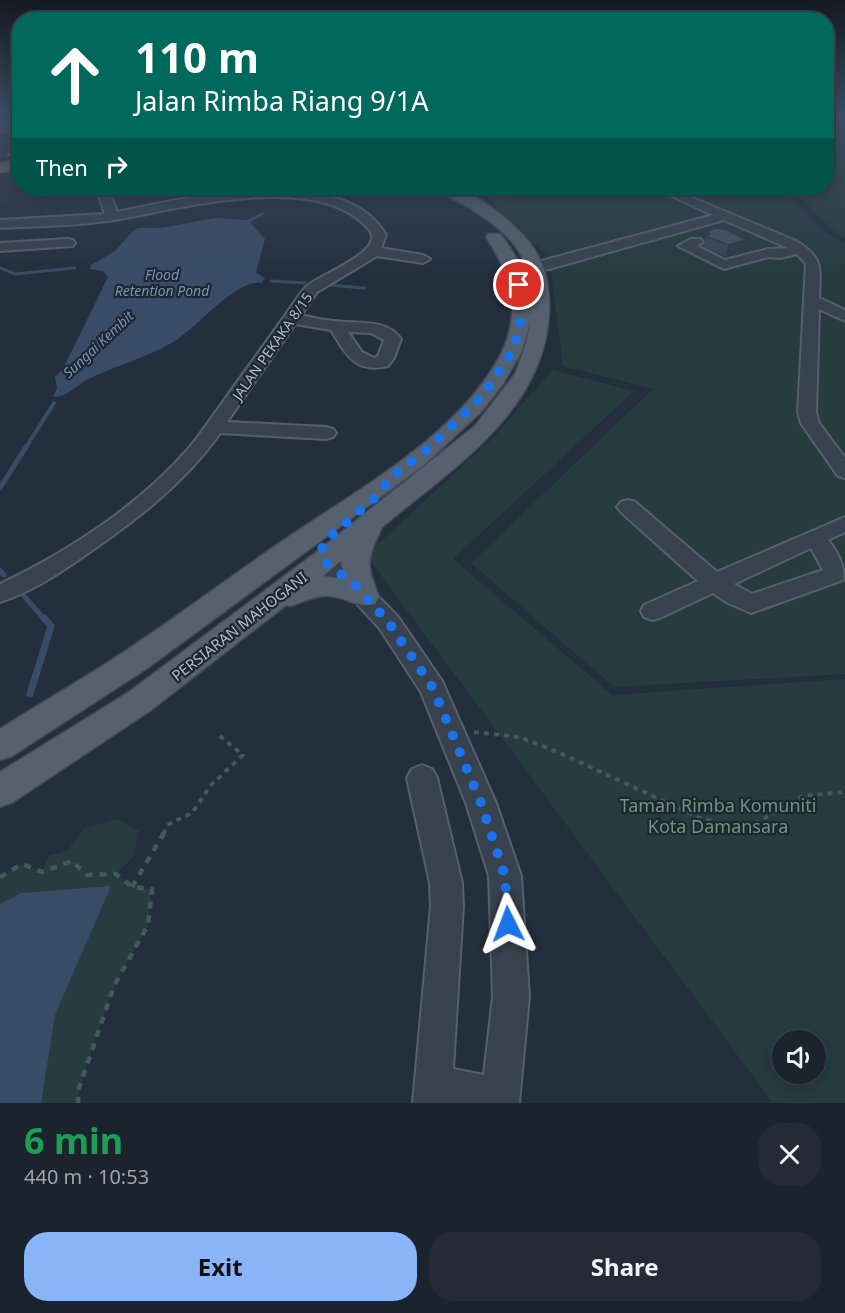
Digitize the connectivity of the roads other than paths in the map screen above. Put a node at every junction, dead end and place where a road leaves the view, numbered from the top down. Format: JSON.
{"nodes":[{"id":1,"x":104,"y":195,"type":"edge"},
{"id":2,"x":197,"y":195,"type":"edge"},
{"id":3,"x":285,"y":195,"type":"edge"},
{"id":4,"x":446,"y":195,"type":"edge"},
{"id":5,"x":458,"y":195,"type":"edge"},
{"id":6,"x":469,"y":195,"type":"edge"},
{"id":7,"x":676,"y":195,"type":"edge"},
{"id":8,"x":478,"y":206,"type":"junction"},
{"id":9,"x":719,"y":214,"type":"junction"},
{"id":10,"x":112,"y":217,"type":"junction"},
{"id":11,"x":41,"y":234,"type":"junction"},
{"id":12,"x":2,"y":236,"type":"edge"},
{"id":13,"x":70,"y":238,"type":"dead end"},
{"id":14,"x":696,"y":242,"type":"dead end"},
{"id":15,"x":749,"y":244,"type":"dead end"},
{"id":16,"x":799,"y":249,"type":"junction"},
{"id":17,"x":374,"y":251,"type":"junction"},
{"id":18,"x":768,"y":253,"type":"junction"},
{"id":19,"x":423,"y":259,"type":"dead end"},
{"id":20,"x":534,"y":264,"type":"junction"},
{"id":21,"x":812,"y":300,"type":"junction"},
{"id":22,"x":845,"y":316,"type":"edge"},
{"id":23,"x":291,"y":318,"type":"junction"},
{"id":24,"x":336,"y":327,"type":"junction"},
{"id":25,"x":215,"y":426,"type":"junction"},
{"id":26,"x":327,"y":433,"type":"dead end"},
{"id":27,"x":845,"y":472,"type":"edge"},
{"id":28,"x":391,"y":477,"type":"junction"},
{"id":29,"x":627,"y":507,"type":"dead end"},
{"id":30,"x":375,"y":519,"type":"junction"},
{"id":31,"x":845,"y":524,"type":"edge"},
{"id":32,"x":815,"y":538,"type":"junction"},
{"id":33,"x":324,"y":561,"type":"junction"},
{"id":34,"x":716,"y":583,"type":"junction"},
{"id":35,"x":0,"y":594,"type":"edge"},
{"id":36,"x":365,"y":597,"type":"junction"},
{"id":37,"x":259,"y":611,"type":"junction"},
{"id":38,"x":653,"y":611,"type":"dead end"},
{"id":39,"x":113,"y":675,"type":"junction"},
{"id":40,"x":0,"y":746,"type":"edge"},
{"id":41,"x":422,"y":778,"type":"dead end"},
{"id":42,"x":0,"y":791,"type":"edge"},
{"id":43,"x":434,"y":1094,"type":"edge"},
{"id":44,"x":501,"y":1100,"type":"edge"}],
"edges":[{"from":1,"to":10,"type":"street"},
{"from":2,"to":10,"type":"street"},
{"from":3,"to":17,"type":"street"},
{"from":4,"to":28,"type":"main road","name":"PERSIARAN MAHOGANI"},
{"from":5,"to":8,"type":"main road","name":"PERSIARAN MAHOGANI"},
{"from":6,"to":8,"type":"main road"},
{"from":7,"to":9,"type":"street"},
{"from":8,"to":20,"type":"main road","name":"PERSIARAN MAHOGANI"},
{"from":9,"to":16,"type":"street"},
{"from":9,"to":20,"type":"street"},
{"from":10,"to":11,"type":"street"},
{"from":11,"to":12,"type":"street"},
{"from":11,"to":12,"type":"street"},
{"from":11,"to":13,"type":"street"},
{"from":14,"to":18,"type":"street"},
{"from":15,"to":18,"type":"street"},
{"from":16,"to":18,"type":"street"},
{"from":16,"to":21,"type":"street"},
{"from":17,"to":19,"type":"street"},
{"from":17,"to":23,"type":"street","name":"JALAN PEKAKA 8/15"},
{"from":20,"to":30,"type":"main road","name":"PERSIARAN MAHOGANI"},
{"from":21,"to":22,"type":"street"},
{"from":21,"to":27,"type":"street"},
{"from":23,"to":24,"type":"street"},
{"from":23,"to":25,"type":"street","name":"JALAN PEKAKA 8/15"},
{"from":24,"to":24,"type":"street"},
{"from":25,"to":26,"type":"street"},
{"from":25,"to":35,"type":"street","name":"JALAN PEKAKA 8/15"},
{"from":28,"to":33,"type":"main road"},
{"from":28,"to":39,"type":"main road","name":"PERSIARAN MAHOGANI"},
{"from":29,"to":34,"type":"street"},
{"from":30,"to":33,"type":"main road","name":"PERSIARAN MAHOGANI"},
{"from":30,"to":36,"type":"main road"},
{"from":31,"to":32,"type":"street"},
{"from":32,"to":34,"type":"street"},
{"from":32,"to":34,"type":"street"},
{"from":33,"to":36,"type":"street"},
{"from":33,"to":37,"type":"main road","name":"PERSIARAN MAHOGANI"},
{"from":33,"to":39,"type":"main road"},
{"from":34,"to":38,"type":"street"},
{"from":36,"to":37,"type":"main road"},
{"from":36,"to":44,"type":"street"},
{"from":37,"to":42,"type":"main road","name":"PERSIARAN MAHOGANI"},
{"from":39,"to":40,"type":"main road","name":"PERSIARAN MAHOGANI"},
{"from":41,"to":43,"type":"street"},
{"from":43,"to":44,"type":"street"}]}
